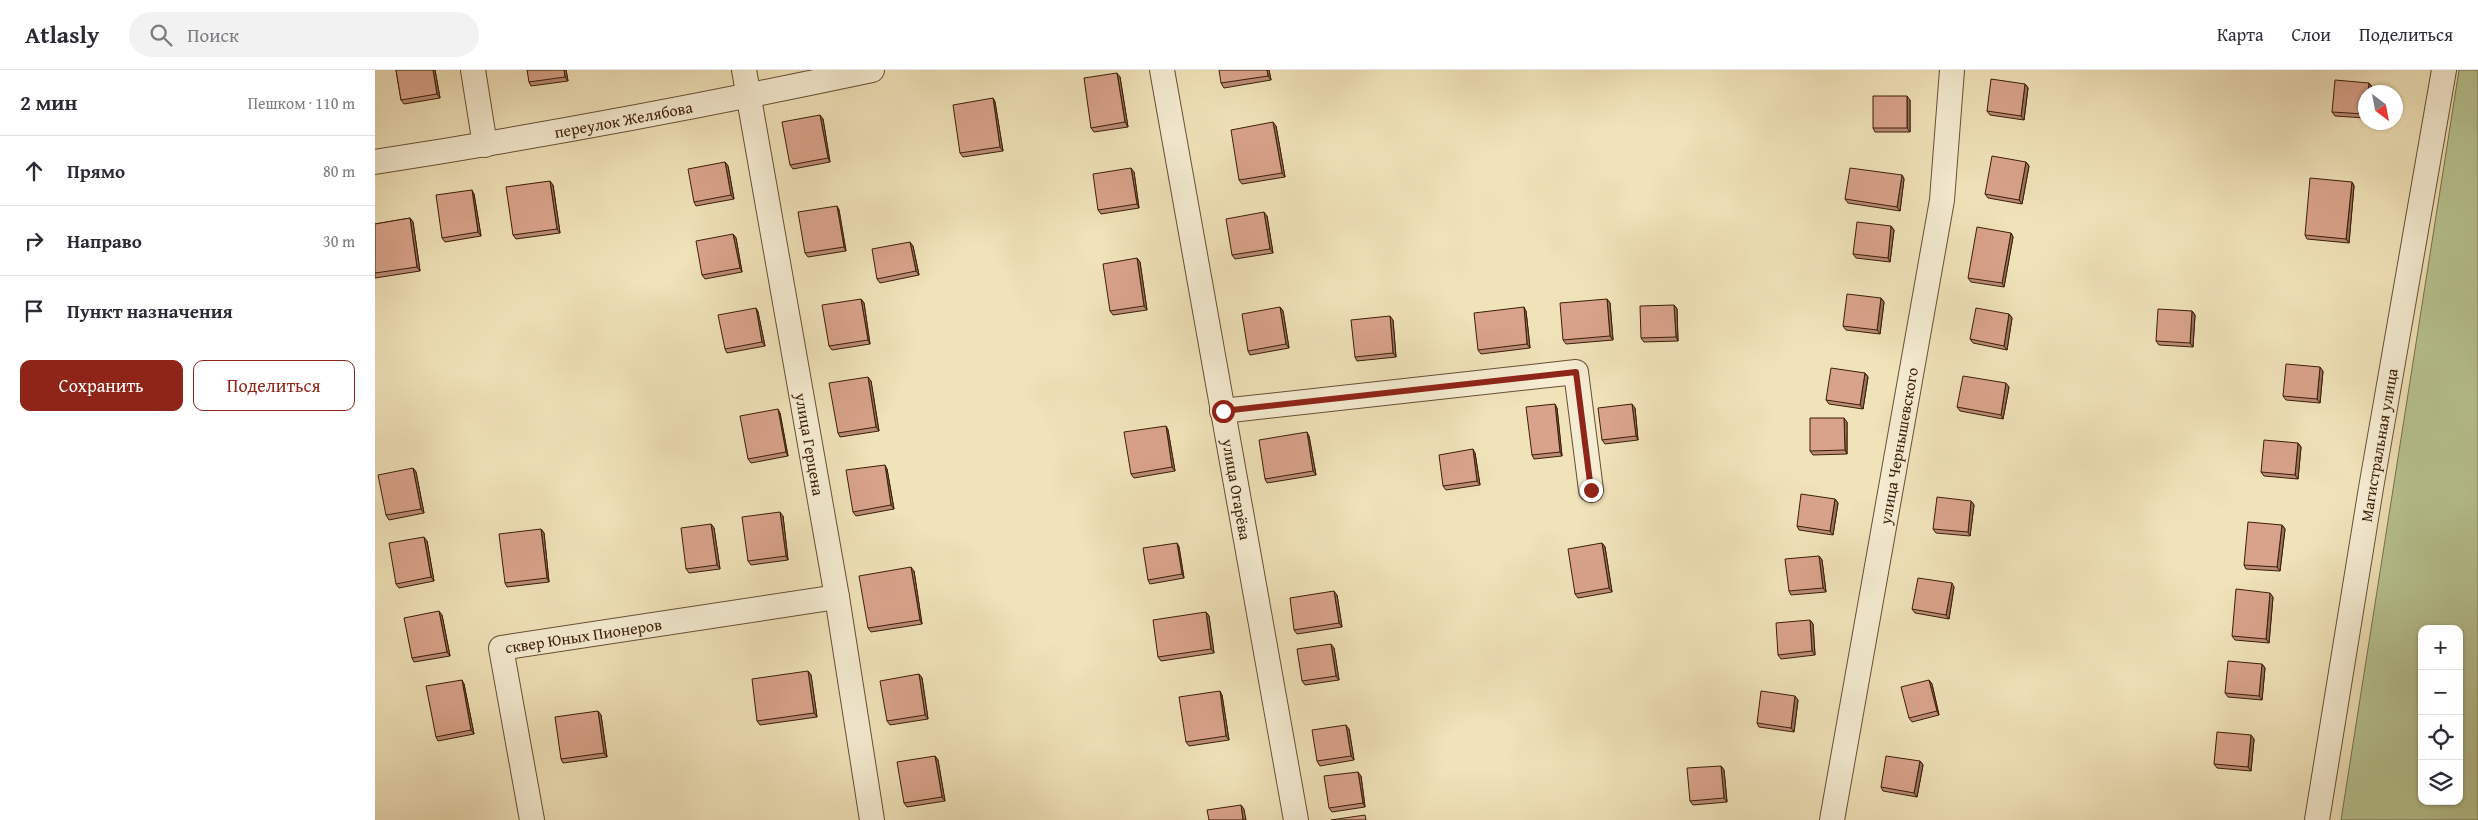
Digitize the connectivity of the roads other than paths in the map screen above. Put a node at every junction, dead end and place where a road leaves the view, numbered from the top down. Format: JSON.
{"nodes":[{"id":1,"x":473,"y":70,"type":"edge"},
{"id":2,"x":744,"y":70,"type":"edge"},
{"id":3,"x":872,"y":70,"type":"edge"},
{"id":4,"x":1162,"y":70,"type":"edge"},
{"id":5,"x":1952,"y":70,"type":"edge"},
{"id":6,"x":2443,"y":70,"type":"edge"},
{"id":7,"x":749,"y":96,"type":"junction"},
{"id":8,"x":485,"y":145,"type":"junction"},
{"id":9,"x":375,"y":162,"type":"edge"},
{"id":10,"x":1223,"y":411,"type":"junction"},
{"id":11,"x":1591,"y":490,"type":"dead end"},
{"id":12,"x":837,"y":597,"type":"junction"},
{"id":13,"x":532,"y":820,"type":"edge"},
{"id":14,"x":872,"y":820,"type":"edge"},
{"id":15,"x":1296,"y":820,"type":"edge"},
{"id":16,"x":1832,"y":820,"type":"edge"},
{"id":17,"x":2317,"y":820,"type":"edge"}],
"edges":[{"from":1,"to":8,"type":"street"},
{"from":2,"to":7,"type":"street","name":"улица Герцена"},
{"from":3,"to":7,"type":"street","name":"переулок Желябова"},
{"from":4,"to":10,"type":"street","name":"улица Огарёва"},
{"from":5,"to":16,"type":"street","name":"улица Чернышевского"},
{"from":6,"to":17,"type":"street","name":"Магистральная улица"},
{"from":7,"to":8,"type":"street","name":"переулок Желябова"},
{"from":7,"to":12,"type":"street","name":"улица Герцена"},
{"from":8,"to":9,"type":"street","name":"переулок Желябова"},
{"from":10,"to":11,"type":"street"},
{"from":10,"to":15,"type":"street","name":"улица Огарёва"},
{"from":12,"to":13,"type":"street","name":"сквер Юных Пионеров"},
{"from":12,"to":14,"type":"street","name":"улица Герцена"}]}
